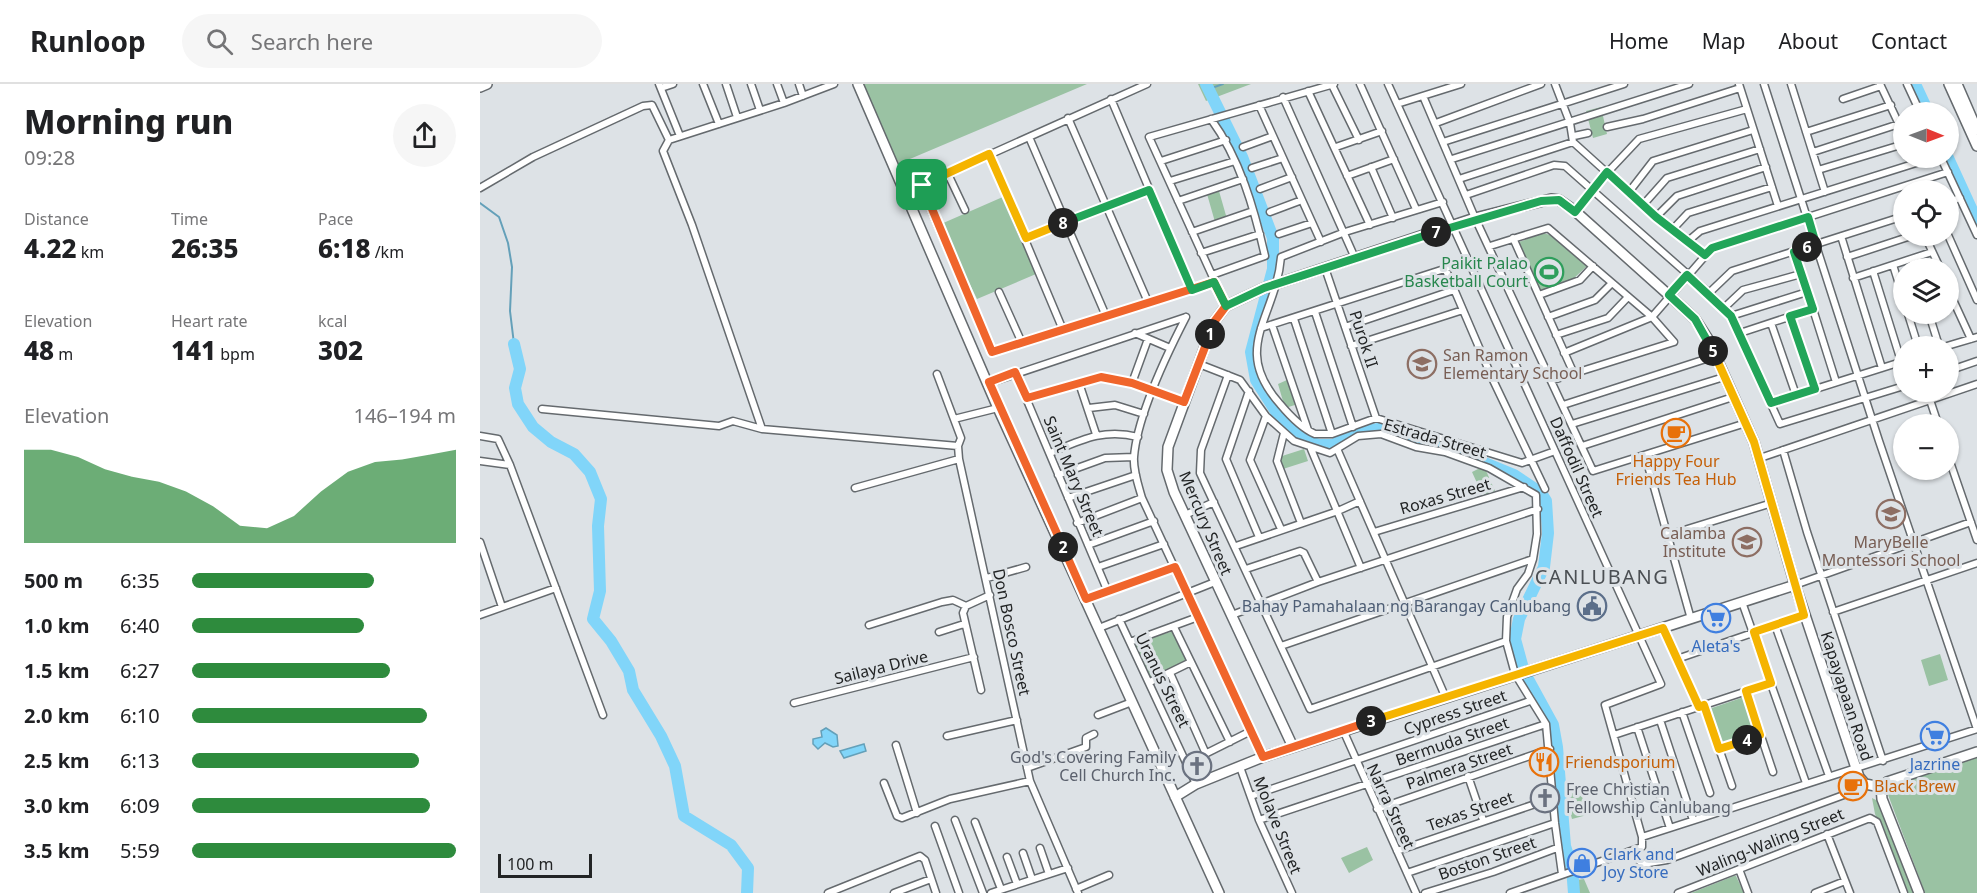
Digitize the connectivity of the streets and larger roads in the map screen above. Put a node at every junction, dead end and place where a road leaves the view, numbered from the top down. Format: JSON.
{"nodes":[{"id":1,"x":487,"y":84,"type":"edge"},
{"id":2,"x":673,"y":84,"type":"edge"},
{"id":3,"x":703,"y":84,"type":"edge"},
{"id":4,"x":726,"y":84,"type":"edge"},
{"id":5,"x":751,"y":84,"type":"edge"},
{"id":6,"x":777,"y":84,"type":"edge"},
{"id":7,"x":800,"y":84,"type":"edge"},
{"id":8,"x":834,"y":84,"type":"edge"},
{"id":9,"x":858,"y":84,"type":"edge"},
{"id":10,"x":1147,"y":84,"type":"edge"},
{"id":11,"x":1333,"y":84,"type":"edge"},
{"id":12,"x":1360,"y":84,"type":"edge"},
{"id":13,"x":1388,"y":84,"type":"edge"},
{"id":14,"x":1461,"y":84,"type":"edge"},
{"id":15,"x":1541,"y":84,"type":"edge"},
{"id":16,"x":1555,"y":84,"type":"edge"},
{"id":17,"x":1624,"y":84,"type":"edge"},
{"id":18,"x":1689,"y":84,"type":"edge"},
{"id":19,"x":1764,"y":84,"type":"edge"},
{"id":20,"x":1791,"y":84,"type":"edge"},
{"id":21,"x":1907,"y":84,"type":"edge"},
{"id":22,"x":1949,"y":84,"type":"edge"},
{"id":23,"x":1956,"y":84,"type":"edge"},
{"id":24,"x":1880,"y":85,"type":"edge"},
{"id":25,"x":660,"y":86,"type":"edge"},
{"id":26,"x":826,"y":86,"type":"edge"},
{"id":27,"x":1740,"y":86,"type":"edge"},
{"id":28,"x":480,"y":87,"type":"edge"},
{"id":29,"x":1308,"y":91,"type":"junction"},
{"id":30,"x":803,"y":96,"type":"junction"},
{"id":31,"x":1423,"y":96,"type":"junction"},
{"id":32,"x":1283,"y":97,"type":"junction"},
{"id":33,"x":1111,"y":99,"type":"junction"},
{"id":34,"x":1843,"y":99,"type":"dead end"},
{"id":35,"x":1915,"y":102,"type":"edge"},
{"id":36,"x":784,"y":103,"type":"junction"},
{"id":37,"x":1397,"y":104,"type":"junction"},
{"id":38,"x":1563,"y":104,"type":"junction"},
{"id":39,"x":1259,"y":105,"type":"junction"},
{"id":40,"x":1890,"y":105,"type":"junction"},
{"id":41,"x":1747,"y":109,"type":"junction"},
{"id":42,"x":760,"y":110,"type":"junction"},
{"id":43,"x":1893,"y":111,"type":"edge"},
{"id":44,"x":737,"y":117,"type":"junction"},
{"id":45,"x":1068,"y":118,"type":"junction"},
{"id":46,"x":1213,"y":118,"type":"junction"},
{"id":47,"x":1436,"y":123,"type":"junction"},
{"id":48,"x":1570,"y":123,"type":"junction"},
{"id":49,"x":719,"y":124,"type":"junction"},
{"id":50,"x":1893,"y":126,"type":"edge"},
{"id":51,"x":1607,"y":127,"type":"dead end"},
{"id":52,"x":1753,"y":130,"type":"junction"},
{"id":53,"x":1977,"y":130,"type":"edge"},
{"id":54,"x":1382,"y":131,"type":"junction"},
{"id":55,"x":1806,"y":132,"type":"junction"},
{"id":56,"x":1588,"y":133,"type":"dead end"},
{"id":57,"x":680,"y":136,"type":"junction"},
{"id":58,"x":1273,"y":136,"type":"junction"},
{"id":59,"x":1029,"y":137,"type":"junction"},
{"id":60,"x":1573,"y":139,"type":"junction"},
{"id":61,"x":669,"y":140,"type":"junction"},
{"id":62,"x":1226,"y":140,"type":"junction"},
{"id":63,"x":1359,"y":140,"type":"junction"},
{"id":64,"x":1443,"y":142,"type":"junction"},
{"id":65,"x":1977,"y":146,"type":"edge"},
{"id":66,"x":1244,"y":147,"type":"dead end"},
{"id":67,"x":1336,"y":147,"type":"junction"},
{"id":68,"x":1893,"y":147,"type":"edge"},
{"id":69,"x":1760,"y":149,"type":"junction"},
{"id":70,"x":1813,"y":152,"type":"junction"},
{"id":71,"x":989,"y":154,"type":"junction"},
{"id":72,"x":1282,"y":158,"type":"junction"},
{"id":73,"x":1394,"y":159,"type":"junction"},
{"id":74,"x":1452,"y":159,"type":"junction"},
{"id":75,"x":1161,"y":161,"type":"junction"},
{"id":76,"x":1235,"y":161,"type":"junction"},
{"id":77,"x":1371,"y":167,"type":"junction"},
{"id":78,"x":1766,"y":167,"type":"junction"},
{"id":79,"x":913,"y":168,"type":"dead end"},
{"id":80,"x":1252,"y":168,"type":"dead end"},
{"id":81,"x":1893,"y":168,"type":"edge"},
{"id":82,"x":1946,"y":168,"type":"edge"},
{"id":83,"x":1818,"y":170,"type":"junction"},
{"id":84,"x":947,"y":172,"type":"junction"},
{"id":85,"x":1607,"y":172,"type":"junction"},
{"id":86,"x":1948,"y":172,"type":"junction"},
{"id":87,"x":1347,"y":176,"type":"junction"},
{"id":88,"x":1292,"y":177,"type":"junction"},
{"id":89,"x":1459,"y":178,"type":"junction"},
{"id":90,"x":1243,"y":179,"type":"junction"},
{"id":91,"x":1170,"y":181,"type":"junction"},
{"id":92,"x":922,"y":185,"type":"junction"},
{"id":93,"x":480,"y":188,"type":"edge"},
{"id":94,"x":1772,"y":188,"type":"junction"},
{"id":95,"x":1260,"y":189,"type":"dead end"},
{"id":96,"x":1149,"y":190,"type":"junction"},
{"id":97,"x":1591,"y":190,"type":"junction"},
{"id":98,"x":1629,"y":192,"type":"junction"},
{"id":99,"x":1825,"y":192,"type":"junction"},
{"id":100,"x":1466,"y":195,"type":"junction"},
{"id":101,"x":1960,"y":198,"type":"joint"},
{"id":102,"x":1302,"y":200,"type":"junction"},
{"id":103,"x":1802,"y":200,"type":"junction"},
{"id":104,"x":1178,"y":201,"type":"junction"},
{"id":105,"x":1443,"y":202,"type":"junction"},
{"id":106,"x":1643,"y":205,"type":"junction"},
{"id":107,"x":1107,"y":206,"type":"junction"},
{"id":108,"x":1778,"y":206,"type":"junction"},
{"id":109,"x":1416,"y":209,"type":"junction"},
{"id":110,"x":965,"y":210,"type":"dead end"},
{"id":111,"x":1253,"y":211,"type":"junction"},
{"id":112,"x":1270,"y":212,"type":"dead end"},
{"id":113,"x":1575,"y":212,"type":"junction"},
{"id":114,"x":1656,"y":217,"type":"junction"},
{"id":115,"x":1808,"y":217,"type":"junction"},
{"id":116,"x":1393,"y":218,"type":"junction"},
{"id":117,"x":1475,"y":218,"type":"junction"},
{"id":118,"x":1893,"y":219,"type":"edge"},
{"id":119,"x":1065,"y":223,"type":"junction"},
{"id":120,"x":1312,"y":223,"type":"junction"},
{"id":121,"x":1370,"y":225,"type":"junction"},
{"id":122,"x":1453,"y":227,"type":"junction"},
{"id":123,"x":1673,"y":229,"type":"junction"},
{"id":124,"x":1192,"y":232,"type":"junction"},
{"id":125,"x":1345,"y":232,"type":"junction"},
{"id":126,"x":1260,"y":234,"type":"junction"},
{"id":127,"x":1279,"y":234,"type":"dead end"},
{"id":128,"x":1977,"y":235,"type":"edge"},
{"id":129,"x":1841,"y":236,"type":"junction"},
{"id":130,"x":1026,"y":238,"type":"junction"},
{"id":131,"x":1514,"y":238,"type":"junction"},
{"id":132,"x":1321,"y":242,"type":"junction"},
{"id":133,"x":1687,"y":242,"type":"junction"},
{"id":134,"x":1893,"y":242,"type":"edge"},
{"id":135,"x":1816,"y":244,"type":"junction"},
{"id":136,"x":1490,"y":246,"type":"junction"},
{"id":137,"x":1929,"y":246,"type":"edge"},
{"id":138,"x":1953,"y":246,"type":"edge"},
{"id":139,"x":1794,"y":252,"type":"junction"},
{"id":140,"x":1932,"y":252,"type":"junction"},
{"id":141,"x":1201,"y":253,"type":"junction"},
{"id":142,"x":1705,"y":255,"type":"junction"},
{"id":143,"x":1847,"y":257,"type":"junction"},
{"id":144,"x":1355,"y":258,"type":"junction"},
{"id":145,"x":1915,"y":258,"type":"edge"},
{"id":146,"x":1935,"y":258,"type":"edge"},
{"id":147,"x":1469,"y":261,"type":"junction"},
{"id":148,"x":1893,"y":265,"type":"edge"},
{"id":149,"x":1593,"y":266,"type":"junction"},
{"id":150,"x":1325,"y":268,"type":"junction"},
{"id":151,"x":1445,"y":268,"type":"junction"},
{"id":152,"x":1873,"y":272,"type":"junction"},
{"id":153,"x":1801,"y":274,"type":"junction"},
{"id":154,"x":1687,"y":275,"type":"junction"},
{"id":155,"x":1853,"y":278,"type":"junction"},
{"id":156,"x":1213,"y":279,"type":"junction"},
{"id":157,"x":1612,"y":283,"type":"junction"},
{"id":158,"x":1271,"y":286,"type":"junction"},
{"id":159,"x":1192,"y":290,"type":"junction"},
{"id":160,"x":1454,"y":290,"type":"junction"},
{"id":161,"x":999,"y":292,"type":"dead end"},
{"id":162,"x":1807,"y":292,"type":"junction"},
{"id":163,"x":1709,"y":293,"type":"junction"},
{"id":164,"x":1539,"y":295,"type":"junction"},
{"id":165,"x":1669,"y":295,"type":"junction"},
{"id":166,"x":1628,"y":297,"type":"junction"},
{"id":167,"x":1977,"y":300,"type":"edge"},
{"id":168,"x":1148,"y":302,"type":"junction"},
{"id":169,"x":1339,"y":305,"type":"junction"},
{"id":170,"x":1226,"y":306,"type":"junction"},
{"id":171,"x":1724,"y":308,"type":"junction"},
{"id":172,"x":1813,"y":309,"type":"junction"},
{"id":173,"x":1462,"y":310,"type":"junction"},
{"id":174,"x":1959,"y":310,"type":"edge"},
{"id":175,"x":1315,"y":312,"type":"junction"},
{"id":176,"x":1106,"y":316,"type":"junction"},
{"id":177,"x":1731,"y":316,"type":"junction"},
{"id":178,"x":1790,"y":316,"type":"junction"},
{"id":179,"x":1548,"y":317,"type":"junction"},
{"id":180,"x":1652,"y":317,"type":"junction"},
{"id":181,"x":1294,"y":319,"type":"junction"},
{"id":182,"x":1771,"y":323,"type":"junction"},
{"id":183,"x":1272,"y":326,"type":"junction"},
{"id":184,"x":1345,"y":327,"type":"junction"},
{"id":185,"x":1261,"y":328,"type":"junction"},
{"id":186,"x":1063,"y":330,"type":"junction"},
{"id":187,"x":1135,"y":333,"type":"junction"},
{"id":188,"x":1740,"y":333,"type":"junction"},
{"id":189,"x":1556,"y":335,"type":"junction"},
{"id":190,"x":1894,"y":336,"type":"edge"},
{"id":191,"x":1974,"y":338,"type":"edge"},
{"id":192,"x":1148,"y":339,"type":"junction"},
{"id":193,"x":1959,"y":342,"type":"edge"},
{"id":194,"x":1022,"y":344,"type":"junction"},
{"id":195,"x":1351,"y":346,"type":"junction"},
{"id":196,"x":1170,"y":348,"type":"junction"},
{"id":197,"x":1564,"y":353,"type":"junction"},
{"id":198,"x":1715,"y":356,"type":"junction"},
{"id":199,"x":1977,"y":362,"type":"edge"},
{"id":200,"x":1199,"y":364,"type":"junction"},
{"id":201,"x":1893,"y":364,"type":"edge"},
{"id":202,"x":1881,"y":368,"type":"junction"},
{"id":203,"x":1959,"y":368,"type":"edge"},
{"id":204,"x":1015,"y":372,"type":"junction"},
{"id":205,"x":937,"y":374,"type":"dead end"},
{"id":206,"x":1574,"y":374,"type":"junction"},
{"id":207,"x":1228,"y":375,"type":"junction"},
{"id":208,"x":1859,"y":375,"type":"junction"},
{"id":209,"x":1724,"y":377,"type":"junction"},
{"id":210,"x":1553,"y":380,"type":"junction"},
{"id":211,"x":989,"y":382,"type":"junction"},
{"id":212,"x":1079,"y":382,"type":"junction"},
{"id":213,"x":1836,"y":382,"type":"junction"},
{"id":214,"x":1132,"y":383,"type":"junction"},
{"id":215,"x":1977,"y":384,"type":"edge"},
{"id":216,"x":1815,"y":389,"type":"junction"},
{"id":217,"x":1893,"y":389,"type":"edge"},
{"id":218,"x":1154,"y":390,"type":"junction"},
{"id":219,"x":1959,"y":390,"type":"edge"},
{"id":220,"x":1249,"y":391,"type":"junction"},
{"id":221,"x":1796,"y":395,"type":"junction"},
{"id":222,"x":1733,"y":397,"type":"junction"},
{"id":223,"x":1027,"y":398,"type":"junction"},
{"id":224,"x":1866,"y":398,"type":"junction"},
{"id":225,"x":1184,"y":402,"type":"junction"},
{"id":226,"x":1924,"y":402,"type":"edge"},
{"id":227,"x":1771,"y":403,"type":"junction"},
{"id":228,"x":1563,"y":405,"type":"junction"},
{"id":229,"x":998,"y":408,"type":"junction"},
{"id":230,"x":1089,"y":408,"type":"junction"},
{"id":231,"x":542,"y":409,"type":"dead end"},
{"id":232,"x":1144,"y":414,"type":"junction"},
{"id":233,"x":1266,"y":416,"type":"junction"},
{"id":234,"x":1376,"y":418,"type":"junction"},
{"id":235,"x":954,"y":419,"type":"junction"},
{"id":236,"x":1872,"y":419,"type":"junction"},
{"id":237,"x":1746,"y":423,"type":"junction"},
{"id":238,"x":1572,"y":424,"type":"junction"},
{"id":239,"x":1353,"y":427,"type":"junction"},
{"id":240,"x":762,"y":429,"type":"junction"},
{"id":241,"x":1308,"y":431,"type":"junction"},
{"id":242,"x":1284,"y":433,"type":"junction"},
{"id":243,"x":1096,"y":434,"type":"junction"},
{"id":244,"x":1332,"y":434,"type":"junction"},
{"id":245,"x":480,"y":436,"type":"edge"},
{"id":246,"x":1138,"y":437,"type":"junction"},
{"id":247,"x":958,"y":446,"type":"junction"},
{"id":248,"x":1582,"y":446,"type":"junction"},
{"id":249,"x":1311,"y":449,"type":"junction"},
{"id":250,"x":1783,"y":450,"type":"junction"},
{"id":251,"x":1338,"y":451,"type":"junction"},
{"id":252,"x":1556,"y":451,"type":"junction"},
{"id":253,"x":1050,"y":453,"type":"junction"},
{"id":254,"x":1645,"y":455,"type":"junction"},
{"id":255,"x":1134,"y":457,"type":"junction"},
{"id":256,"x":1760,"y":458,"type":"junction"},
{"id":257,"x":959,"y":459,"type":"junction"},
{"id":258,"x":1532,"y":459,"type":"junction"},
{"id":259,"x":480,"y":461,"type":"edge"},
{"id":260,"x":510,"y":465,"type":"junction"},
{"id":261,"x":1058,"y":475,"type":"junction"},
{"id":262,"x":1136,"y":475,"type":"junction"},
{"id":263,"x":1956,"y":480,"type":"edge"},
{"id":264,"x":1524,"y":487,"type":"junction"},
{"id":265,"x":855,"y":488,"type":"dead end"},
{"id":266,"x":1545,"y":489,"type":"dead end"},
{"id":267,"x":1068,"y":498,"type":"junction"},
{"id":268,"x":1142,"y":498,"type":"junction"},
{"id":269,"x":1360,"y":501,"type":"junction"},
{"id":270,"x":1214,"y":502,"type":"junction"},
{"id":271,"x":1772,"y":503,"type":"junction"},
{"id":272,"x":1538,"y":509,"type":"junction"},
{"id":273,"x":1338,"y":511,"type":"junction"},
{"id":274,"x":1185,"y":515,"type":"junction"},
{"id":275,"x":1154,"y":521,"type":"junction"},
{"id":276,"x":1971,"y":522,"type":"junction"},
{"id":277,"x":1077,"y":523,"type":"junction"},
{"id":278,"x":1301,"y":523,"type":"junction"},
{"id":279,"x":1281,"y":529,"type":"junction"},
{"id":280,"x":1374,"y":532,"type":"junction"},
{"id":281,"x":1668,"y":535,"type":"junction"},
{"id":282,"x":1259,"y":537,"type":"junction"},
{"id":283,"x":1977,"y":540,"type":"edge"},
{"id":284,"x":480,"y":542,"type":"edge"},
{"id":285,"x":1915,"y":542,"type":"junction"},
{"id":286,"x":1164,"y":544,"type":"junction"},
{"id":287,"x":1088,"y":545,"type":"junction"},
{"id":288,"x":1236,"y":546,"type":"junction"},
{"id":289,"x":1385,"y":560,"type":"junction"},
{"id":290,"x":1533,"y":560,"type":"junction"},
{"id":291,"x":1977,"y":563,"type":"edge"},
{"id":292,"x":1026,"y":567,"type":"dead end"},
{"id":293,"x":1098,"y":567,"type":"junction"},
{"id":294,"x":1175,"y":567,"type":"junction"},
{"id":295,"x":1361,"y":568,"type":"junction"},
{"id":296,"x":1246,"y":570,"type":"junction"},
{"id":297,"x":1822,"y":576,"type":"junction"},
{"id":298,"x":987,"y":578,"type":"junction"},
{"id":299,"x":1927,"y":580,"type":"junction"},
{"id":300,"x":1215,"y":582,"type":"junction"},
{"id":301,"x":1318,"y":582,"type":"junction"},
{"id":302,"x":1795,"y":585,"type":"junction"},
{"id":303,"x":556,"y":588,"type":"junction"},
{"id":304,"x":1108,"y":592,"type":"junction"},
{"id":305,"x":990,"y":595,"type":"junction"},
{"id":306,"x":1188,"y":595,"type":"junction"},
{"id":307,"x":1086,"y":599,"type":"junction"},
{"id":308,"x":1261,"y":602,"type":"junction"},
{"id":309,"x":1742,"y":602,"type":"junction"},
{"id":310,"x":1404,"y":604,"type":"junction"},
{"id":311,"x":966,"y":606,"type":"junction"},
{"id":312,"x":502,"y":607,"type":"junction"},
{"id":313,"x":1833,"y":612,"type":"junction"},
{"id":314,"x":480,"y":615,"type":"edge"},
{"id":315,"x":1232,"y":615,"type":"junction"},
{"id":316,"x":1804,"y":615,"type":"junction"},
{"id":317,"x":1197,"y":617,"type":"junction"},
{"id":318,"x":1691,"y":619,"type":"junction"},
{"id":319,"x":1119,"y":620,"type":"junction"},
{"id":320,"x":964,"y":624,"type":"junction"},
{"id":321,"x":869,"y":625,"type":"dead end"},
{"id":322,"x":1775,"y":625,"type":"junction"},
{"id":323,"x":1174,"y":627,"type":"junction"},
{"id":324,"x":1100,"y":628,"type":"junction"},
{"id":325,"x":1663,"y":628,"type":"junction"},
{"id":326,"x":939,"y":632,"type":"dead end"},
{"id":327,"x":1754,"y":632,"type":"junction"},
{"id":328,"x":1639,"y":636,"type":"junction"},
{"id":329,"x":1506,"y":641,"type":"junction"},
{"id":330,"x":1130,"y":642,"type":"junction"},
{"id":331,"x":1281,"y":646,"type":"junction"},
{"id":332,"x":974,"y":657,"type":"junction"},
{"id":333,"x":1677,"y":659,"type":"junction"},
{"id":334,"x":1191,"y":662,"type":"junction"},
{"id":335,"x":1432,"y":668,"type":"junction"},
{"id":336,"x":1521,"y":672,"type":"junction"},
{"id":337,"x":1170,"y":673,"type":"junction"},
{"id":338,"x":1150,"y":682,"type":"junction"},
{"id":339,"x":1771,"y":683,"type":"junction"},
{"id":340,"x":981,"y":690,"type":"dead end"},
{"id":341,"x":1746,"y":691,"type":"junction"},
{"id":342,"x":1445,"y":696,"type":"junction"},
{"id":343,"x":1530,"y":701,"type":"junction"},
{"id":344,"x":1132,"y":702,"type":"junction"},
{"id":345,"x":794,"y":703,"type":"dead end"},
{"id":346,"x":1702,"y":706,"type":"junction"},
{"id":347,"x":1682,"y":712,"type":"junction"},
{"id":348,"x":603,"y":714,"type":"dead end"},
{"id":349,"x":1098,"y":715,"type":"dead end"},
{"id":350,"x":1017,"y":720,"type":"junction"},
{"id":351,"x":1660,"y":720,"type":"junction"},
{"id":352,"x":1546,"y":723,"type":"junction"},
{"id":353,"x":1638,"y":727,"type":"junction"},
{"id":354,"x":1977,"y":729,"type":"edge"},
{"id":355,"x":1343,"y":730,"type":"junction"},
{"id":356,"x":1251,"y":731,"type":"junction"},
{"id":357,"x":1094,"y":734,"type":"dead end"},
{"id":358,"x":1614,"y":735,"type":"junction"},
{"id":359,"x":1760,"y":735,"type":"junction"},
{"id":360,"x":947,"y":736,"type":"dead end"},
{"id":361,"x":1230,"y":742,"type":"junction"},
{"id":362,"x":896,"y":744,"type":"dead end"},
{"id":363,"x":1293,"y":747,"type":"junction"},
{"id":364,"x":1550,"y":749,"type":"junction"},
{"id":365,"x":1719,"y":749,"type":"junction"},
{"id":366,"x":1977,"y":752,"type":"edge"},
{"id":367,"x":1206,"y":754,"type":"junction"},
{"id":368,"x":1263,"y":757,"type":"junction"},
{"id":369,"x":1355,"y":760,"type":"junction"},
{"id":370,"x":1883,"y":761,"type":"junction"},
{"id":371,"x":1187,"y":763,"type":"junction"},
{"id":372,"x":1240,"y":767,"type":"junction"},
{"id":373,"x":1028,"y":768,"type":"junction"},
{"id":374,"x":1856,"y":770,"type":"junction"},
{"id":375,"x":1773,"y":772,"type":"dead end"},
{"id":376,"x":1468,"y":776,"type":"junction"},
{"id":377,"x":1829,"y":776,"type":"junction"},
{"id":378,"x":1030,"y":781,"type":"junction"},
{"id":379,"x":884,"y":783,"type":"dead end"},
{"id":380,"x":1806,"y":783,"type":"junction"},
{"id":381,"x":1863,"y":783,"type":"junction"},
{"id":382,"x":1196,"y":784,"type":"junction"},
{"id":383,"x":1366,"y":784,"type":"junction"},
{"id":384,"x":1732,"y":786,"type":"dead end"},
{"id":385,"x":1881,"y":787,"type":"junction"},
{"id":386,"x":1710,"y":793,"type":"dead end"},
{"id":387,"x":1251,"y":796,"type":"junction"},
{"id":388,"x":1174,"y":797,"type":"junction"},
{"id":389,"x":1553,"y":798,"type":"junction"},
{"id":390,"x":1377,"y":809,"type":"junction"},
{"id":391,"x":917,"y":813,"type":"junction"},
{"id":392,"x":956,"y":820,"type":"dead end"},
{"id":393,"x":1259,"y":820,"type":"junction"},
{"id":394,"x":1483,"y":820,"type":"junction"},
{"id":395,"x":1693,"y":820,"type":"junction"},
{"id":396,"x":975,"y":822,"type":"dead end"},
{"id":397,"x":1555,"y":823,"type":"junction"},
{"id":398,"x":935,"y":826,"type":"dead end"},
{"id":399,"x":1670,"y":828,"type":"junction"},
{"id":400,"x":1827,"y":834,"type":"junction"},
{"id":401,"x":1642,"y":837,"type":"junction"},
{"id":402,"x":1040,"y":848,"type":"dead end"},
{"id":403,"x":1557,"y":848,"type":"junction"},
{"id":404,"x":1634,"y":850,"type":"junction"},
{"id":405,"x":1397,"y":851,"type":"junction"},
{"id":406,"x":1023,"y":853,"type":"dead end"},
{"id":407,"x":1007,"y":857,"type":"dead end"},
{"id":408,"x":1068,"y":868,"type":"junction"},
{"id":409,"x":1739,"y":869,"type":"junction"},
{"id":410,"x":1407,"y":873,"type":"junction"},
{"id":411,"x":1565,"y":873,"type":"junction"},
{"id":412,"x":1049,"y":874,"type":"junction"},
{"id":413,"x":1109,"y":875,"type":"dead end"},
{"id":414,"x":931,"y":879,"type":"junction"},
{"id":415,"x":1032,"y":879,"type":"junction"},
{"id":416,"x":1845,"y":881,"type":"junction"},
{"id":417,"x":1017,"y":884,"type":"junction"},
{"id":418,"x":1001,"y":889,"type":"junction"},
{"id":419,"x":1077,"y":891,"type":"edge"},
{"id":420,"x":828,"y":893,"type":"edge"},
{"id":421,"x":894,"y":893,"type":"edge"},
{"id":422,"x":936,"y":893,"type":"edge"},
{"id":423,"x":959,"y":893,"type":"edge"},
{"id":424,"x":983,"y":893,"type":"edge"},
{"id":425,"x":991,"y":893,"type":"edge"},
{"id":426,"x":1219,"y":893,"type":"edge"},
{"id":427,"x":1292,"y":893,"type":"edge"},
{"id":428,"x":1416,"y":893,"type":"edge"},
{"id":429,"x":1425,"y":893,"type":"edge"},
{"id":430,"x":1510,"y":893,"type":"edge"},
{"id":431,"x":1678,"y":893,"type":"edge"},
{"id":432,"x":1748,"y":893,"type":"edge"},
{"id":433,"x":1815,"y":893,"type":"edge"},
{"id":434,"x":1850,"y":893,"type":"edge"},
{"id":435,"x":1904,"y":893,"type":"edge"},
{"id":436,"x":1919,"y":893,"type":"edge"}],
"edges":[{"from":1,"to":28,"type":"street"},
{"from":2,"to":25,"type":"street"},
{"from":3,"to":49,"type":"street"},
{"from":4,"to":44,"type":"street"},
{"from":5,"to":42,"type":"street"},
{"from":6,"to":36,"type":"street"},
{"from":7,"to":30,"type":"street"},
{"from":8,"to":26,"type":"street"},
{"from":9,"to":211,"type":"street"},
{"from":10,"to":33,"type":"street"},
{"from":11,"to":29,"type":"street"},
{"from":11,"to":63,"type":"street"},
{"from":12,"to":54,"type":"street"},
{"from":13,"to":37,"type":"street","name":"Daffodil Street"},
{"from":14,"to":31,"type":"street"},
{"from":15,"to":47,"type":"street"},
{"from":16,"to":38,"type":"street"},
{"from":17,"to":38,"type":"street"},
{"from":18,"to":48,"type":"street"},
{"from":19,"to":103,"type":"street"},
{"from":20,"to":55,"type":"street"},
{"from":21,"to":35,"type":"street"},
{"from":22,"to":65,"type":"street"},
{"from":23,"to":53,"type":"street"},
{"from":24,"to":34,"type":"street"},
{"from":24,"to":40,"type":"street"},
{"from":25,"to":57,"type":"street"},
{"from":26,"to":30,"type":"street"},
{"from":27,"to":41,"type":"street"},
{"from":27,"to":51,"type":"street"},
{"from":29,"to":32,"type":"street"},
{"from":29,"to":67,"type":"street"},
{"from":30,"to":36,"type":"street"},
{"from":31,"to":37,"type":"street"},
{"from":31,"to":47,"type":"street"},
{"from":32,"to":39,"type":"street"},
{"from":32,"to":125,"type":"street"},
{"from":33,"to":45,"type":"street"},
{"from":33,"to":96,"type":"street"},
{"from":36,"to":42,"type":"street"},
{"from":37,"to":105,"type":"street","name":"Daffodil Street"},
{"from":38,"to":48,"type":"street"},
{"from":38,"to":64,"type":"street"},
{"from":39,"to":46,"type":"street"},
{"from":39,"to":58,"type":"street"},
{"from":40,"to":43,"type":"street"},
{"from":40,"to":55,"type":"street"},
{"from":41,"to":52,"type":"street"},
{"from":41,"to":85,"type":"street"},
{"from":42,"to":44,"type":"street"},
{"from":44,"to":49,"type":"street"},
{"from":45,"to":59,"type":"street"},
{"from":45,"to":107,"type":"street"},
{"from":46,"to":62,"type":"street"},
{"from":46,"to":75,"type":"street"},
{"from":47,"to":64,"type":"street"},
{"from":48,"to":60,"type":"street"},
{"from":48,"to":74,"type":"street"},
{"from":49,"to":57,"type":"street"},
{"from":50,"to":70,"type":"street"},
{"from":52,"to":69,"type":"street"},
{"from":52,"to":98,"type":"street"},
{"from":54,"to":63,"type":"street"},
{"from":54,"to":73,"type":"street"},
{"from":55,"to":70,"type":"street"},
{"from":56,"to":60,"type":"street"},
{"from":57,"to":61,"type":"street"},
{"from":58,"to":66,"type":"street"},
{"from":58,"to":72,"type":"street"},
{"from":59,"to":71,"type":"street"},
{"from":59,"to":119,"type":"street"},
{"from":60,"to":85,"type":"street"},
{"from":60,"to":89,"type":"street"},
{"from":61,"to":93,"type":"street"},
{"from":61,"to":240,"type":"street"},
{"from":62,"to":75,"type":"street"},
{"from":62,"to":76,"type":"street"},
{"from":63,"to":67,"type":"street"},
{"from":64,"to":74,"type":"street"},
{"from":67,"to":87,"type":"street"},
{"from":68,"to":83,"type":"street"},
{"from":69,"to":78,"type":"street"},
{"from":69,"to":106,"type":"street"},
{"from":70,"to":83,"type":"street"},
{"from":71,"to":84,"type":"street"},
{"from":71,"to":130,"type":"street"},
{"from":72,"to":80,"type":"street"},
{"from":72,"to":88,"type":"street"},
{"from":73,"to":77,"type":"street"},
{"from":73,"to":109,"type":"street"},
{"from":74,"to":89,"type":"street"},
{"from":75,"to":91,"type":"street"},
{"from":76,"to":90,"type":"street"},
{"from":76,"to":91,"type":"street"},
{"from":77,"to":87,"type":"street"},
{"from":77,"to":116,"type":"street"},
{"from":78,"to":94,"type":"street"},
{"from":78,"to":114,"type":"street"},
{"from":79,"to":92,"type":"street"},
{"from":81,"to":99,"type":"street"},
{"from":82,"to":86,"type":"street"},
{"from":83,"to":99,"type":"street"},
{"from":84,"to":92,"type":"street"},
{"from":84,"to":110,"type":"street"},
{"from":85,"to":97,"type":"street"},
{"from":85,"to":98,"type":"street"},
{"from":86,"to":101,"type":"street"},
{"from":86,"to":115,"type":"street"},
{"from":87,"to":121,"type":"street"},
{"from":88,"to":95,"type":"street"},
{"from":88,"to":102,"type":"street"},
{"from":89,"to":100,"type":"street"},
{"from":90,"to":104,"type":"street"},
{"from":90,"to":111,"type":"street"},
{"from":91,"to":104,"type":"street"},
{"from":92,"to":194,"type":"street"},
{"from":94,"to":108,"type":"street"},
{"from":94,"to":123,"type":"street"},
{"from":96,"to":107,"type":"street"},
{"from":96,"to":159,"type":"street"},
{"from":97,"to":100,"type":"street"},
{"from":97,"to":113,"type":"street"},
{"from":97,"to":154,"type":"street"},
{"from":98,"to":106,"type":"street"},
{"from":99,"to":103,"type":"street"},
{"from":100,"to":117,"type":"street"},
{"from":101,"to":128,"type":"street"},
{"from":102,"to":112,"type":"street"},
{"from":102,"to":120,"type":"street"},
{"from":103,"to":108,"type":"street"},
{"from":103,"to":115,"type":"street"},
{"from":104,"to":124,"type":"street"},
{"from":105,"to":109,"type":"street"},
{"from":105,"to":122,"type":"street","name":"Daffodil Street"},
{"from":106,"to":114,"type":"street"},
{"from":107,"to":119,"type":"street"},
{"from":107,"to":168,"type":"street"},
{"from":108,"to":133,"type":"street"},
{"from":109,"to":116,"type":"street"},
{"from":111,"to":124,"type":"street"},
{"from":111,"to":126,"type":"street"},
{"from":113,"to":117,"type":"street","name":"Kapayapaan Road"},
{"from":113,"to":165,"type":"street","name":"Kapayapaan Road"},
{"from":114,"to":123,"type":"street"},
{"from":115,"to":135,"type":"street"},
{"from":115,"to":142,"type":"street"},
{"from":116,"to":121,"type":"street"},
{"from":117,"to":122,"type":"street","name":"Kapayapaan Road"},
{"from":117,"to":136,"type":"street"},
{"from":118,"to":129,"type":"street"},
{"from":119,"to":130,"type":"street"},
{"from":119,"to":176,"type":"street"},
{"from":120,"to":127,"type":"street"},
{"from":120,"to":132,"type":"street"},
{"from":121,"to":125,"type":"street"},
{"from":122,"to":144,"type":"street","name":"Kapayapaan Road"},
{"from":122,"to":147,"type":"street","name":"Daffodil Street"},
{"from":123,"to":133,"type":"street"},
{"from":124,"to":141,"type":"street"},
{"from":125,"to":132,"type":"street"},
{"from":125,"to":144,"type":"street"},
{"from":126,"to":141,"type":"street"},
{"from":126,"to":156,"type":"street"},
{"from":129,"to":135,"type":"street"},
{"from":129,"to":143,"type":"street"},
{"from":130,"to":186,"type":"street"},
{"from":131,"to":136,"type":"street"},
{"from":131,"to":149,"type":"street"},
{"from":131,"to":164,"type":"street"},
{"from":132,"to":158,"type":"street"},
{"from":133,"to":142,"type":"street"},
{"from":134,"to":143,"type":"street"},
{"from":135,"to":139,"type":"street"},
{"from":135,"to":208,"type":"street"},
{"from":136,"to":210,"type":"street"},
{"from":137,"to":140,"type":"street"},
{"from":138,"to":167,"type":"street"},
{"from":139,"to":153,"type":"street"},
{"from":139,"to":163,"type":"street"},
{"from":140,"to":145,"type":"street"},
{"from":140,"to":146,"type":"street"},
{"from":141,"to":156,"type":"street"},
{"from":142,"to":154,"type":"street"},
{"from":143,"to":155,"type":"street"},
{"from":144,"to":150,"type":"street","name":"Kapayapaan Road"},
{"from":147,"to":151,"type":"street"},
{"from":147,"to":252,"type":"street","name":"Daffodil Street"},
{"from":148,"to":152,"type":"street"},
{"from":149,"to":157,"type":"street"},
{"from":149,"to":164,"type":"street"},
{"from":150,"to":158,"type":"street","name":"Kapayapaan Road"},
{"from":150,"to":169,"type":"street","name":"Purok II"},
{"from":151,"to":160,"type":"street"},
{"from":151,"to":169,"type":"street"},
{"from":152,"to":155,"type":"street"},
{"from":152,"to":190,"type":"street"},
{"from":153,"to":162,"type":"street"},
{"from":153,"to":171,"type":"street"},
{"from":154,"to":163,"type":"street"},
{"from":154,"to":165,"type":"street"},
{"from":155,"to":202,"type":"street"},
{"from":156,"to":159,"type":"street"},
{"from":156,"to":170,"type":"street"},
{"from":157,"to":166,"type":"street"},
{"from":157,"to":179,"type":"street"},
{"from":158,"to":170,"type":"street","name":"Kapayapaan Road"},
{"from":158,"to":185,"type":"street"},
{"from":159,"to":168,"type":"street"},
{"from":160,"to":173,"type":"street"},
{"from":160,"to":184,"type":"street"},
{"from":161,"to":194,"type":"street"},
{"from":162,"to":172,"type":"street"},
{"from":162,"to":177,"type":"street"},
{"from":163,"to":171,"type":"street"},
{"from":164,"to":179,"type":"street"},
{"from":165,"to":180,"type":"street"},
{"from":165,"to":198,"type":"street","name":"Kapayapaan Road"},
{"from":166,"to":180,"type":"street"},
{"from":166,"to":189,"type":"street"},
{"from":168,"to":176,"type":"street"},
{"from":169,"to":175,"type":"street"},
{"from":169,"to":184,"type":"street","name":"Purok II"},
{"from":170,"to":200,"type":"street","name":"Mercury Street"},
{"from":171,"to":177,"type":"street"},
{"from":172,"to":178,"type":"street"},
{"from":172,"to":213,"type":"street"},
{"from":173,"to":195,"type":"street"},
{"from":173,"to":258,"type":"street"},
{"from":174,"to":191,"type":"street"},
{"from":175,"to":181,"type":"street"},
{"from":175,"to":239,"type":"street"},
{"from":176,"to":186,"type":"street"},
{"from":177,"to":188,"type":"street"},
{"from":178,"to":182,"type":"street"},
{"from":178,"to":216,"type":"street"},
{"from":179,"to":189,"type":"street"},
{"from":180,"to":197,"type":"street"},
{"from":180,"to":206,"type":"street"},
{"from":181,"to":183,"type":"street"},
{"from":181,"to":244,"type":"street"},
{"from":182,"to":188,"type":"street"},
{"from":182,"to":221,"type":"street"},
{"from":183,"to":185,"type":"street"},
{"from":183,"to":241,"type":"street"},
{"from":184,"to":195,"type":"street","name":"Purok II"},
{"from":185,"to":241,"type":"street"},
{"from":186,"to":194,"type":"street"},
{"from":187,"to":192,"type":"street"},
{"from":187,"to":196,"type":"street"},
{"from":187,"to":204,"type":"street"},
{"from":188,"to":227,"type":"street"},
{"from":189,"to":197,"type":"street"},
{"from":191,"to":193,"type":"street"},
{"from":192,"to":196,"type":"street"},
{"from":192,"to":214,"type":"street"},
{"from":195,"to":234,"type":"street","name":"Purok II"},
{"from":196,"to":218,"type":"street"},
{"from":197,"to":206,"type":"street"},
{"from":198,"to":209,"type":"street","name":"Kapayapaan Road"},
{"from":198,"to":228,"type":"street"},
{"from":199,"to":203,"type":"street"},
{"from":200,"to":207,"type":"street"},
{"from":200,"to":225,"type":"street","name":"Mercury Street"},
{"from":201,"to":202,"type":"street"},
{"from":202,"to":208,"type":"street"},
{"from":204,"to":211,"type":"street"},
{"from":204,"to":223,"type":"street","name":"Saint Mary Street"},
{"from":205,"to":235,"type":"street","name":"Don Bosco Street"},
{"from":206,"to":210,"type":"street"},
{"from":207,"to":220,"type":"street"},
{"from":207,"to":270,"type":"street"},
{"from":208,"to":213,"type":"street"},
{"from":208,"to":224,"type":"street"},
{"from":209,"to":222,"type":"street","name":"Kapayapaan Road"},
{"from":209,"to":238,"type":"street"},
{"from":210,"to":228,"type":"street"},
{"from":211,"to":229,"type":"street"},
{"from":212,"to":214,"type":"street"},
{"from":212,"to":223,"type":"street"},
{"from":212,"to":230,"type":"street"},
{"from":213,"to":216,"type":"street"},
{"from":214,"to":218,"type":"street"},
{"from":215,"to":219,"type":"street"},
{"from":216,"to":221,"type":"street"},
{"from":217,"to":224,"type":"street"},
{"from":218,"to":225,"type":"street"},
{"from":218,"to":232,"type":"street"},
{"from":220,"to":233,"type":"street"},
{"from":220,"to":282,"type":"street"},
{"from":221,"to":227,"type":"street"},
{"from":222,"to":237,"type":"street","name":"Kapayapaan Road"},
{"from":222,"to":248,"type":"street"},
{"from":223,"to":253,"type":"street","name":"Saint Mary Street"},
{"from":224,"to":227,"type":"street"},
{"from":224,"to":236,"type":"street"},
{"from":225,"to":274,"type":"street","name":"Mercury Street"},
{"from":226,"to":236,"type":"street"},
{"from":228,"to":238,"type":"street"},
{"from":229,"to":235,"type":"street"},
{"from":229,"to":307,"type":"street"},
{"from":230,"to":232,"type":"street"},
{"from":230,"to":243,"type":"street"},
{"from":231,"to":240,"type":"street"},
{"from":232,"to":246,"type":"street"},
{"from":233,"to":242,"type":"street"},
{"from":233,"to":279,"type":"street"},
{"from":234,"to":239,"type":"street"},
{"from":234,"to":258,"type":"street"},
{"from":235,"to":247,"type":"street","name":"Don Bosco Street"},
{"from":236,"to":250,"type":"street"},
{"from":236,"to":285,"type":"street"},
{"from":237,"to":254,"type":"street"},
{"from":237,"to":256,"type":"street","name":"Kapayapaan Road"},
{"from":238,"to":248,"type":"street"},
{"from":239,"to":244,"type":"street"},
{"from":240,"to":247,"type":"street"},
{"from":241,"to":244,"type":"street"},
{"from":242,"to":249,"type":"street"},
{"from":242,"to":278,"type":"street"},
{"from":243,"to":246,"type":"street"},
{"from":243,"to":253,"type":"street"},
{"from":245,"to":260,"type":"street"},
{"from":246,"to":255,"type":"street"},
{"from":247,"to":257,"type":"street","name":"Don Bosco Street"},
{"from":248,"to":254,"type":"street"},
{"from":249,"to":251,"type":"street"},
{"from":249,"to":273,"type":"street"},
{"from":250,"to":256,"type":"street"},
{"from":250,"to":297,"type":"street"},
{"from":251,"to":264,"type":"street","name":"Estrada Street"},
{"from":251,"to":269,"type":"street"},
{"from":252,"to":258,"type":"street"},
{"from":252,"to":328,"type":"street","name":"Daffodil Street"},
{"from":253,"to":261,"type":"street","name":"Saint Mary Street"},
{"from":254,"to":281,"type":"street"},
{"from":255,"to":261,"type":"street"},
{"from":255,"to":262,"type":"street"},
{"from":256,"to":271,"type":"street","name":"Kapayapaan Road"},
{"from":257,"to":265,"type":"street"},
{"from":257,"to":298,"type":"street","name":"Don Bosco Street"},
{"from":258,"to":266,"type":"street"},
{"from":259,"to":260,"type":"street"},
{"from":260,"to":303,"type":"street"},
{"from":261,"to":267,"type":"street","name":"Saint Mary Street"},
{"from":262,"to":267,"type":"street"},
{"from":262,"to":268,"type":"street"},
{"from":263,"to":276,"type":"street"},
{"from":264,"to":272,"type":"street"},
{"from":264,"to":280,"type":"street","name":"Roxas Street"},
{"from":267,"to":277,"type":"street","name":"Saint Mary Street"},
{"from":268,"to":275,"type":"street"},
{"from":268,"to":277,"type":"street"},
{"from":269,"to":273,"type":"street"},
{"from":269,"to":280,"type":"street"},
{"from":270,"to":274,"type":"street"},
{"from":270,"to":288,"type":"street"},
{"from":271,"to":281,"type":"street"},
{"from":271,"to":302,"type":"street","name":"Kapayapaan Road"},
{"from":272,"to":289,"type":"street"},
{"from":272,"to":290,"type":"street"},
{"from":273,"to":278,"type":"street"},
{"from":273,"to":295,"type":"street"},
{"from":274,"to":300,"type":"street","name":"Mercury Street"},
{"from":275,"to":286,"type":"street"},
{"from":275,"to":287,"type":"street"},
{"from":276,"to":283,"type":"street"},
{"from":276,"to":285,"type":"street"},
{"from":277,"to":287,"type":"street","name":"Saint Mary Street"},
{"from":278,"to":279,"type":"street"},
{"from":279,"to":282,"type":"street"},
{"from":280,"to":289,"type":"street"},
{"from":281,"to":318,"type":"street"},
{"from":282,"to":288,"type":"street"},
{"from":284,"to":312,"type":"street"},
{"from":285,"to":297,"type":"street"},
{"from":285,"to":299,"type":"street"},
{"from":286,"to":293,"type":"street"},
{"from":286,"to":294,"type":"street"},
{"from":287,"to":293,"type":"street","name":"Saint Mary Street"},
{"from":288,"to":296,"type":"street"},
{"from":289,"to":295,"type":"street"},
{"from":289,"to":310,"type":"street"},
{"from":290,"to":310,"type":"street"},
{"from":290,"to":329,"type":"street"},
{"from":291,"to":299,"type":"street"},
{"from":292,"to":298,"type":"street"},
{"from":293,"to":304,"type":"street","name":"Saint Mary Street"},
{"from":294,"to":304,"type":"street"},
{"from":294,"to":306,"type":"street"},
{"from":295,"to":301,"type":"street"},
{"from":296,"to":301,"type":"street"},
{"from":296,"to":308,"type":"street"},
{"from":297,"to":302,"type":"street"},
{"from":297,"to":313,"type":"street"},
{"from":298,"to":305,"type":"street","name":"Don Bosco Street"},
{"from":299,"to":313,"type":"street"},
{"from":299,"to":354,"type":"street"},
{"from":300,"to":306,"type":"street"},
{"from":300,"to":315,"type":"street","name":"Mercury Street"},
{"from":301,"to":308,"type":"street"},
{"from":302,"to":309,"type":"street"},
{"from":302,"to":316,"type":"street","name":"Kapayapaan Road"},
{"from":303,"to":312,"type":"street"},
{"from":303,"to":348,"type":"street"},
{"from":304,"to":307,"type":"street"},
{"from":305,"to":311,"type":"street"},
{"from":305,"to":350,"type":"street","name":"Don Bosco Street"},
{"from":306,"to":317,"type":"street"},
{"from":306,"to":319,"type":"street"},
{"from":307,"to":324,"type":"street"},
{"from":308,"to":315,"type":"street"},
{"from":308,"to":331,"type":"street"},
{"from":309,"to":318,"type":"street"},
{"from":309,"to":327,"type":"street"},
{"from":310,"to":331,"type":"street"},
{"from":310,"to":335,"type":"street"},
{"from":311,"to":320,"type":"street"},
{"from":311,"to":321,"type":"street"},
{"from":312,"to":314,"type":"street"},
{"from":313,"to":370,"type":"street"},
{"from":315,"to":363,"type":"street","name":"Mercury Street"},
{"from":316,"to":322,"type":"street"},
{"from":316,"to":374,"type":"street","name":"Kapayapaan Road"},
{"from":317,"to":323,"type":"street"},
{"from":317,"to":356,"type":"street"},
{"from":318,"to":325,"type":"street"},
{"from":319,"to":324,"type":"street"},
{"from":319,"to":330,"type":"street","name":"Uranus Street"},
{"from":320,"to":326,"type":"street"},
{"from":320,"to":332,"type":"street"},
{"from":322,"to":327,"type":"street"},
{"from":322,"to":377,"type":"street"},
{"from":323,"to":330,"type":"street"},
{"from":323,"to":334,"type":"street"},
{"from":324,"to":344,"type":"street"},
{"from":325,"to":328,"type":"street"},
{"from":325,"to":333,"type":"street"},
{"from":327,"to":333,"type":"street"},
{"from":327,"to":339,"type":"street"},
{"from":328,"to":336,"type":"street"},
{"from":328,"to":358,"type":"street","name":"Daffodil Street"},
{"from":329,"to":335,"type":"street"},
{"from":329,"to":336,"type":"street"},
{"from":330,"to":338,"type":"street","name":"Uranus Street"},
{"from":331,"to":335,"type":"street"},
{"from":332,"to":340,"type":"street"},
{"from":332,"to":345,"type":"street","name":"Sailaya Drive"},
{"from":333,"to":346,"type":"street"},
{"from":334,"to":337,"type":"street"},
{"from":334,"to":361,"type":"street"},
{"from":335,"to":342,"type":"street"},
{"from":336,"to":342,"type":"street"},
{"from":336,"to":343,"type":"street"},
{"from":337,"to":338,"type":"street"},
{"from":337,"to":367,"type":"street"},
{"from":338,"to":371,"type":"street","name":"Uranus Street"},
{"from":339,"to":341,"type":"street"},
{"from":339,"to":380,"type":"street"},
{"from":341,"to":346,"type":"street"},
{"from":341,"to":359,"type":"street"},
{"from":342,"to":355,"type":"street"},
{"from":343,"to":352,"type":"street"},
{"from":343,"to":369,"type":"street","name":"Cypress Street"},
{"from":344,"to":349,"type":"street"},
{"from":344,"to":388,"type":"street"},
{"from":346,"to":347,"type":"street"},
{"from":346,"to":365,"type":"street"},
{"from":347,"to":351,"type":"street"},
{"from":347,"to":386,"type":"street"},
{"from":350,"to":360,"type":"street"},
{"from":350,"to":373,"type":"street","name":"Don Bosco Street"},
{"from":351,"to":353,"type":"street"},
{"from":351,"to":395,"type":"street"},
{"from":352,"to":364,"type":"street"},
{"from":352,"to":383,"type":"street","name":"Bermuda Street"},
{"from":353,"to":358,"type":"street"},
{"from":353,"to":399,"type":"street"},
{"from":354,"to":370,"type":"street"},
{"from":355,"to":363,"type":"street"},
{"from":355,"to":369,"type":"street","name":"Narra Street"},
{"from":356,"to":361,"type":"street"},
{"from":356,"to":368,"type":"street"},
{"from":357,"to":373,"type":"street"},
{"from":358,"to":401,"type":"street"},
{"from":359,"to":365,"type":"street"},
{"from":359,"to":375,"type":"street"},
{"from":361,"to":367,"type":"street"},
{"from":362,"to":391,"type":"street"},
{"from":363,"to":368,"type":"street"},
{"from":364,"to":376,"type":"street","name":"Palmera Street"},
{"from":364,"to":389,"type":"street"},
{"from":365,"to":384,"type":"street"},
{"from":366,"to":385,"type":"street"},
{"from":367,"to":371,"type":"street"},
{"from":368,"to":372,"type":"street"},
{"from":369,"to":383,"type":"street","name":"Narra Street"},
{"from":369,"to":387,"type":"street","name":"Cypress Street"},
{"from":370,"to":374,"type":"street"},
{"from":371,"to":382,"type":"street","name":"Uranus Street"},
{"from":372,"to":382,"type":"street"},
{"from":372,"to":387,"type":"street","name":"Molave Street"},
{"from":373,"to":378,"type":"street","name":"Don Bosco Street"},
{"from":374,"to":377,"type":"street"},
{"from":374,"to":381,"type":"street","name":"Kapayapaan Road"},
{"from":376,"to":390,"type":"street","name":"Palmera Street"},
{"from":376,"to":394,"type":"street"},
{"from":377,"to":380,"type":"street"},
{"from":378,"to":391,"type":"street"},
{"from":378,"to":408,"type":"street","name":"Don Bosco Street"},
{"from":379,"to":391,"type":"street"},
{"from":380,"to":395,"type":"street"},
{"from":381,"to":385,"type":"street","name":"Kapayapaan Road"},
{"from":381,"to":404,"type":"street"},
{"from":382,"to":388,"type":"street"},
{"from":383,"to":390,"type":"street","name":"Narra Street"},
{"from":383,"to":393,"type":"street","name":"Bermuda Street"},
{"from":385,"to":436,"type":"street"},
{"from":387,"to":393,"type":"street","name":"Molave Street"},
{"from":388,"to":426,"type":"street"},
{"from":389,"to":394,"type":"street","name":"Texas Street"},
{"from":389,"to":397,"type":"street"},
{"from":390,"to":405,"type":"street","name":"Narra Street"},
{"from":392,"to":424,"type":"street"},
{"from":393,"to":427,"type":"street","name":"Molave Street"},
{"from":394,"to":405,"type":"street","name":"Texas Street"},
{"from":395,"to":399,"type":"street"},
{"from":396,"to":418,"type":"street"},
{"from":397,"to":403,"type":"street"},
{"from":397,"to":410,"type":"street"},
{"from":398,"to":423,"type":"street"},
{"from":399,"to":401,"type":"street"},
{"from":400,"to":409,"type":"street","name":"Waling-Waling Street"},
{"from":400,"to":416,"type":"street"},
{"from":400,"to":435,"type":"street","name":"Waling-Waling Street"},
{"from":401,"to":404,"type":"street"},
{"from":402,"to":412,"type":"street"},
{"from":403,"to":411,"type":"street"},
{"from":403,"to":429,"type":"street","name":"Boston Street"},
{"from":404,"to":411,"type":"street"},
{"from":405,"to":410,"type":"street","name":"Narra Street"},
{"from":406,"to":415,"type":"street"},
{"from":407,"to":417,"type":"street"},
{"from":408,"to":412,"type":"street"},
{"from":408,"to":419,"type":"street","name":"Don Bosco Street"},
{"from":409,"to":431,"type":"street","name":"Waling-Waling Street"},
{"from":409,"to":432,"type":"street"},
{"from":410,"to":428,"type":"street","name":"Narra Street"},
{"from":411,"to":430,"type":"street"},
{"from":412,"to":415,"type":"street"},
{"from":413,"to":419,"type":"street"},
{"from":414,"to":420,"type":"street"},
{"from":414,"to":421,"type":"street"},
{"from":414,"to":422,"type":"street"},
{"from":415,"to":417,"type":"street"},
{"from":416,"to":433,"type":"street"},
{"from":416,"to":434,"type":"street"},
{"from":417,"to":418,"type":"street"},
{"from":418,"to":425,"type":"street"}]}
